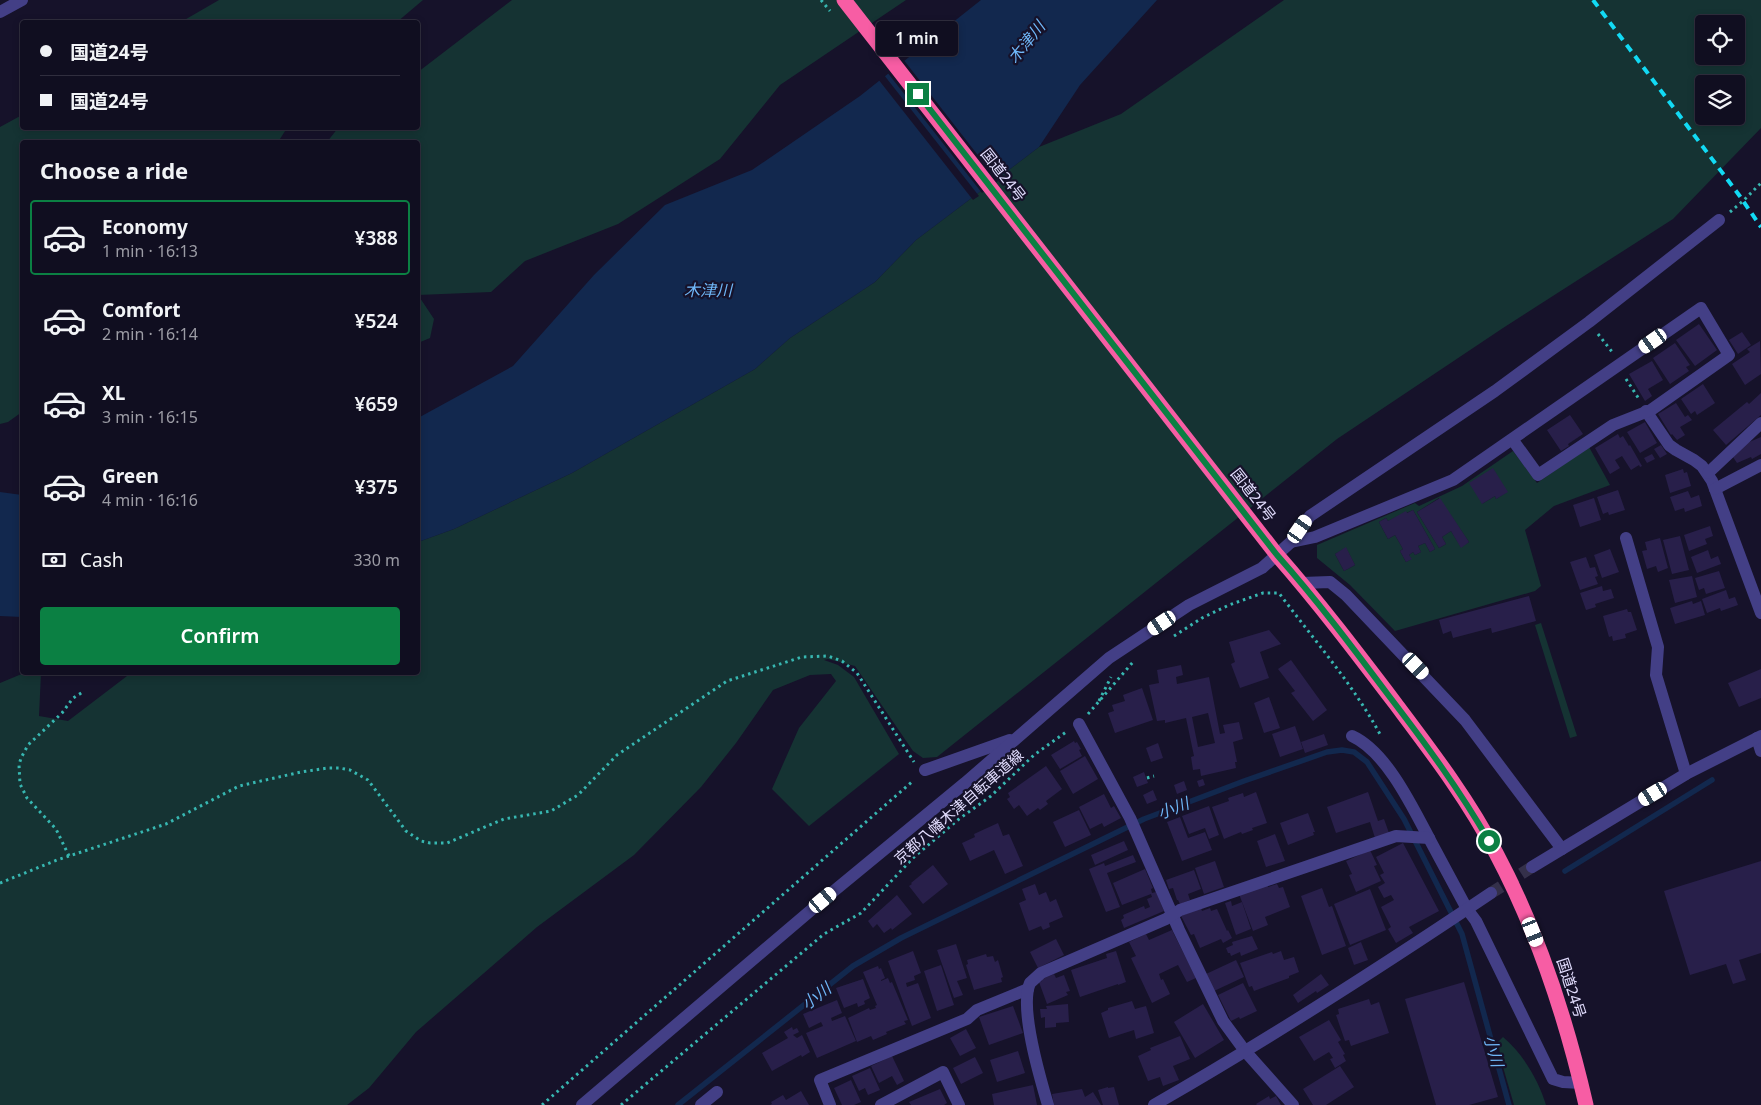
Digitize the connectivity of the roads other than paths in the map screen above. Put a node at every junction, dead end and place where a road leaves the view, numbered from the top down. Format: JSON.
{"nodes":[{"id":1,"x":22,"y":0,"type":"edge"},
{"id":2,"x":844,"y":0,"type":"edge"},
{"id":3,"x":0,"y":12,"type":"edge"},
{"id":4,"x":1719,"y":220,"type":"road end"},
{"id":5,"x":1646,"y":411,"type":"junction"},
{"id":6,"x":1761,"y":423,"type":"edge"},
{"id":7,"x":1512,"y":439,"type":"junction"},
{"id":8,"x":1761,"y":465,"type":"edge"},
{"id":9,"x":1708,"y":473,"type":"junction"},
{"id":10,"x":1715,"y":489,"type":"junction"},
{"id":11,"x":1626,"y":538,"type":"dead end"},
{"id":12,"x":1291,"y":542,"type":"junction"},
{"id":13,"x":1277,"y":555,"type":"junction"},
{"id":14,"x":1302,"y":583,"type":"junction"},
{"id":15,"x":1761,"y":612,"type":"edge"},
{"id":16,"x":1079,"y":724,"type":"road end"},
{"id":17,"x":1352,"y":736,"type":"dead end"},
{"id":18,"x":1018,"y":737,"type":"junction"},
{"id":19,"x":1759,"y":737,"type":"edge"},
{"id":20,"x":1761,"y":751,"type":"edge"},
{"id":21,"x":925,"y":770,"type":"road end"},
{"id":22,"x":1686,"y":774,"type":"junction"},
{"id":23,"x":1426,"y":838,"type":"junction"},
{"id":24,"x":1562,"y":849,"type":"junction"},
{"id":25,"x":1532,"y":867,"type":"tunnel mouth"},
{"id":26,"x":1491,"y":893,"type":"tunnel mouth"},
{"id":27,"x":1465,"y":911,"type":"junction"},
{"id":28,"x":1173,"y":915,"type":"junction"},
{"id":29,"x":1028,"y":989,"type":"junction"},
{"id":30,"x":1245,"y":1051,"type":"junction"},
{"id":31,"x":1581,"y":1083,"type":"junction"},
{"id":32,"x":717,"y":1092,"type":"dead end"},
{"id":33,"x":582,"y":1105,"type":"edge"},
{"id":34,"x":701,"y":1105,"type":"edge"},
{"id":35,"x":830,"y":1105,"type":"edge"},
{"id":36,"x":881,"y":1105,"type":"edge"},
{"id":37,"x":959,"y":1105,"type":"edge"},
{"id":38,"x":1048,"y":1105,"type":"edge"},
{"id":39,"x":1154,"y":1105,"type":"edge"},
{"id":40,"x":1293,"y":1105,"type":"edge"},
{"id":41,"x":1586,"y":1105,"type":"edge"}],
"edges":[{"from":1,"to":3,"type":"street"},
{"from":2,"to":13,"type":"highway","name":"国道24号"},
{"from":4,"to":12,"type":"street"},
{"from":5,"to":7,"type":"street"},
{"from":5,"to":7,"type":"street"},
{"from":5,"to":9,"type":"street"},
{"from":6,"to":9,"type":"street"},
{"from":7,"to":12,"type":"street"},
{"from":8,"to":10,"type":"street"},
{"from":9,"to":10,"type":"street"},
{"from":10,"to":15,"type":"street"},
{"from":11,"to":22,"type":"street"},
{"from":12,"to":13,"type":"street"},
{"from":13,"to":14,"type":"highway","name":"国道24号"},
{"from":13,"to":18,"type":"street"},
{"from":14,"to":24,"type":"street"},
{"from":14,"to":31,"type":"highway","name":"国道24号"},
{"from":16,"to":28,"type":"street"},
{"from":17,"to":23,"type":"street"},
{"from":18,"to":21,"type":"street"},
{"from":18,"to":33,"type":"street"},
{"from":19,"to":20,"type":"street"},
{"from":19,"to":22,"type":"street"},
{"from":22,"to":24,"type":"street"},
{"from":23,"to":27,"type":"street"},
{"from":23,"to":28,"type":"street"},
{"from":24,"to":25,"type":"street"},
{"from":26,"to":27,"type":"street"},
{"from":27,"to":30,"type":"street"},
{"from":27,"to":31,"type":"street"},
{"from":28,"to":29,"type":"street"},
{"from":28,"to":30,"type":"street"},
{"from":29,"to":35,"type":"street"},
{"from":29,"to":38,"type":"street"},
{"from":30,"to":39,"type":"street"},
{"from":30,"to":40,"type":"street"},
{"from":31,"to":41,"type":"highway","name":"国道24号"},
{"from":32,"to":34,"type":"street"},
{"from":36,"to":37,"type":"street"}]}
